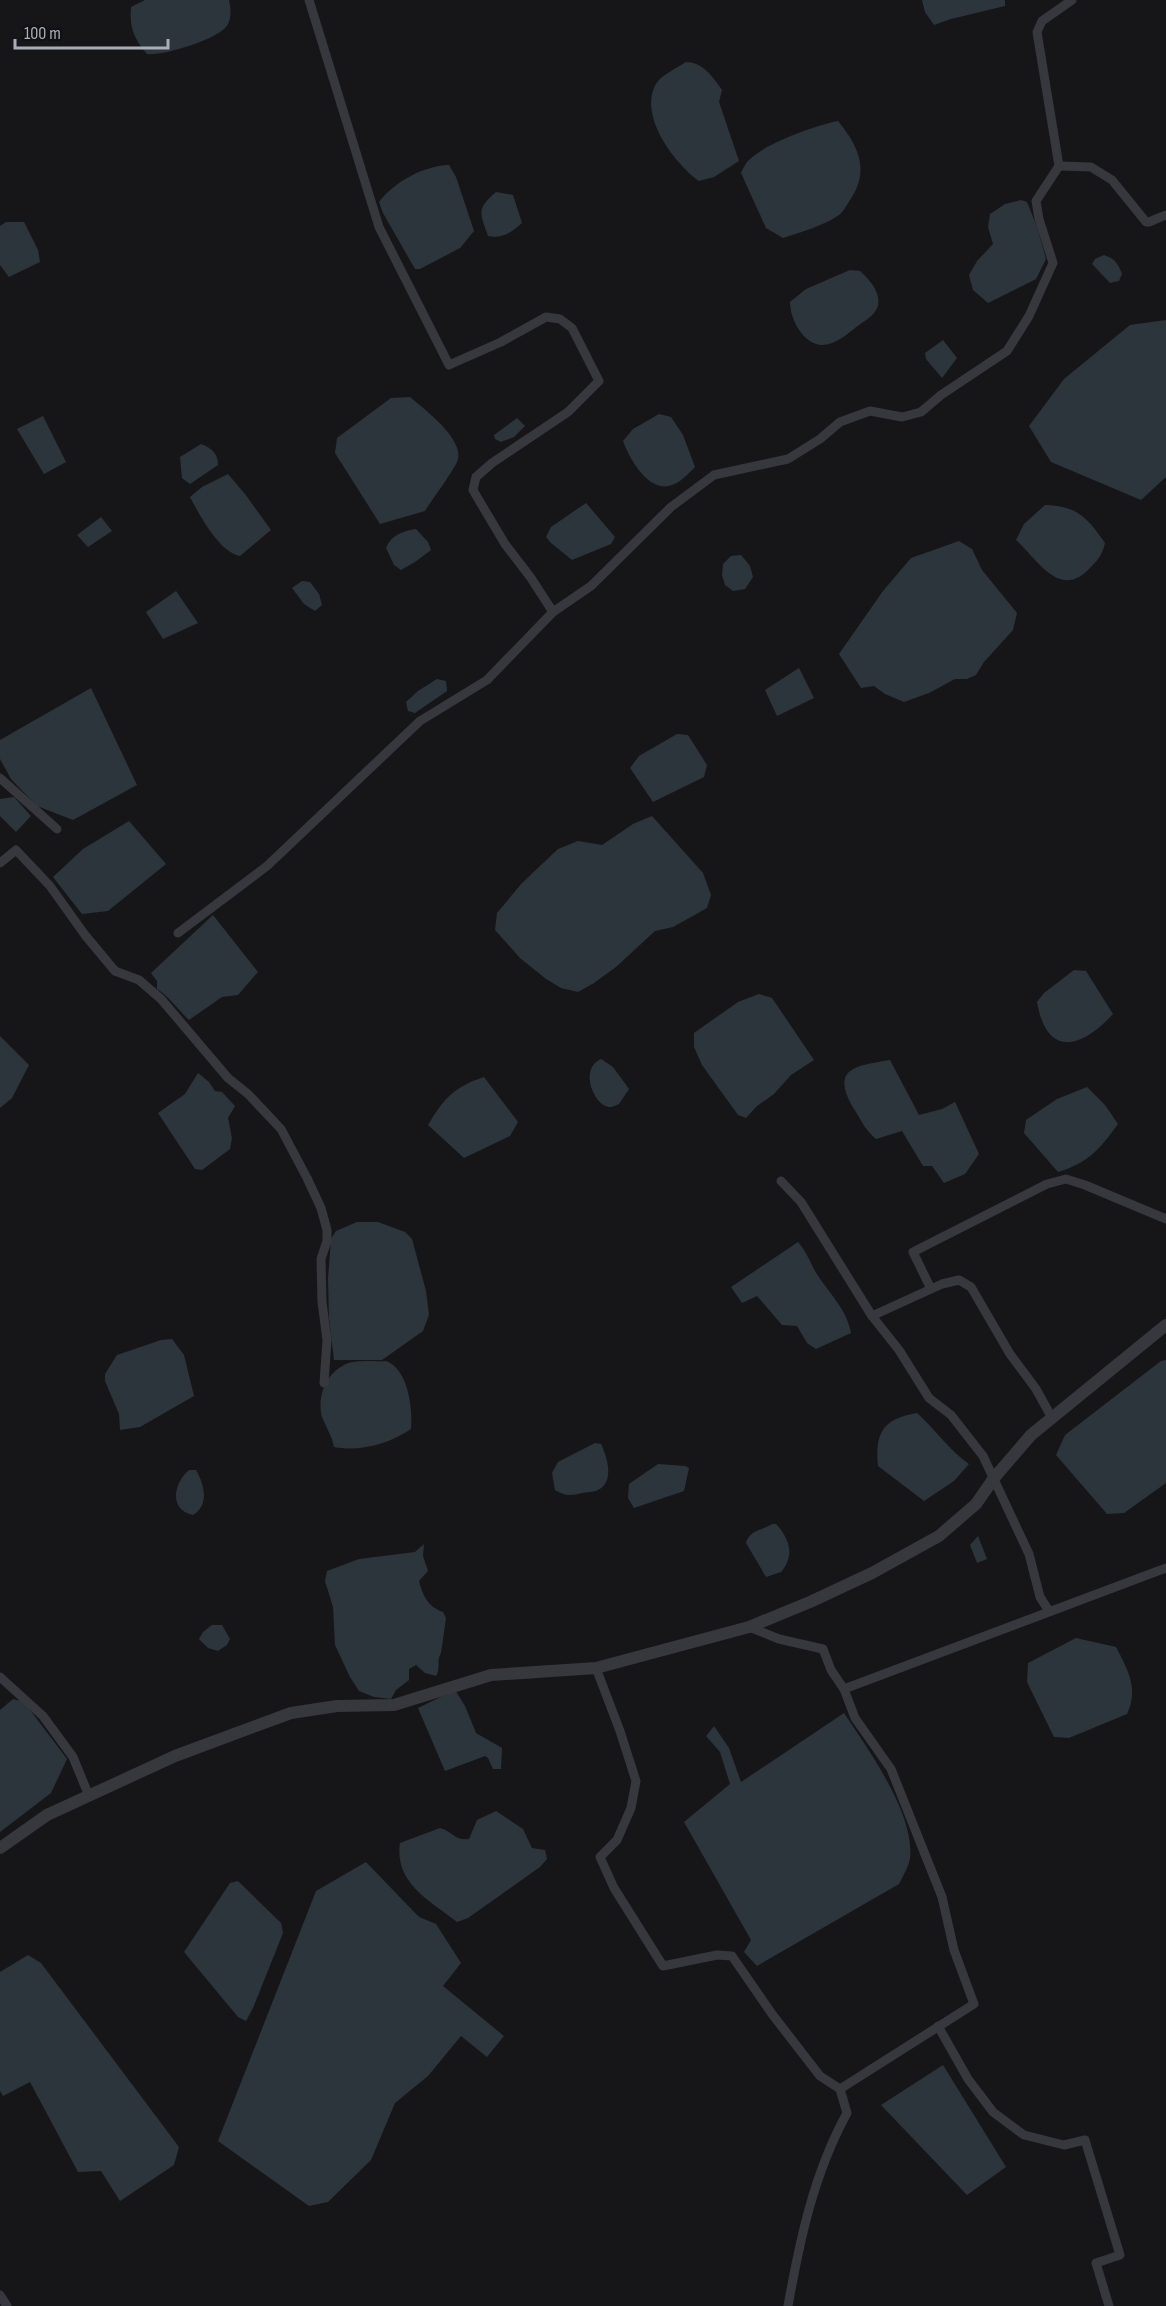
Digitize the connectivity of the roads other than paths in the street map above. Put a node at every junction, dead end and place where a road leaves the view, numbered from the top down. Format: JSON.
{"nodes":[{"id":1,"x":309,"y":0,"type":"edge"},
{"id":2,"x":1072,"y":0,"type":"edge"},
{"id":3,"x":1059,"y":166,"type":"junction"},
{"id":4,"x":1166,"y":215,"type":"edge"},
{"id":5,"x":553,"y":612,"type":"junction"},
{"id":6,"x":0,"y":778,"type":"edge"},
{"id":7,"x":57,"y":829,"type":"dead end"},
{"id":8,"x":0,"y":863,"type":"edge"},
{"id":9,"x":178,"y":933,"type":"dead end"},
{"id":10,"x":781,"y":1181,"type":"dead end"},
{"id":11,"x":1166,"y":1219,"type":"edge"},
{"id":12,"x":931,"y":1289,"type":"junction"},
{"id":13,"x":872,"y":1316,"type":"junction"},
{"id":14,"x":1166,"y":1325,"type":"edge"},
{"id":15,"x":324,"y":1383,"type":"dead end"},
{"id":16,"x":1052,"y":1418,"type":"junction"},
{"id":17,"x":994,"y":1478,"type":"junction"},
{"id":18,"x":1166,"y":1568,"type":"edge"},
{"id":19,"x":1049,"y":1611,"type":"junction"},
{"id":20,"x":749,"y":1627,"type":"junction"},
{"id":21,"x":596,"y":1668,"type":"junction"},
{"id":22,"x":0,"y":1677,"type":"edge"},
{"id":23,"x":844,"y":1689,"type":"junction"},
{"id":24,"x":89,"y":1796,"type":"junction"},
{"id":25,"x":0,"y":1848,"type":"edge"},
{"id":26,"x":938,"y":2026,"type":"junction"},
{"id":27,"x":840,"y":2089,"type":"junction"},
{"id":28,"x":0,"y":2295,"type":"edge"},
{"id":29,"x":7,"y":2306,"type":"edge"},
{"id":30,"x":788,"y":2306,"type":"edge"},
{"id":31,"x":1109,"y":2306,"type":"edge"}],
"edges":[{"from":1,"to":5,"type":"street"},
{"from":2,"to":3,"type":"street"},
{"from":3,"to":4,"type":"street"},
{"from":3,"to":5,"type":"street"},
{"from":5,"to":9,"type":"street"},
{"from":6,"to":7,"type":"street"},
{"from":8,"to":15,"type":"street"},
{"from":10,"to":13,"type":"street"},
{"from":11,"to":12,"type":"street"},
{"from":12,"to":13,"type":"street"},
{"from":12,"to":16,"type":"street"},
{"from":13,"to":17,"type":"street"},
{"from":14,"to":16,"type":"street"},
{"from":16,"to":17,"type":"street"},
{"from":17,"to":19,"type":"street"},
{"from":17,"to":20,"type":"street"},
{"from":18,"to":19,"type":"street"},
{"from":19,"to":23,"type":"street"},
{"from":20,"to":21,"type":"street"},
{"from":20,"to":23,"type":"street"},
{"from":21,"to":24,"type":"street"},
{"from":21,"to":27,"type":"street"},
{"from":22,"to":24,"type":"street"},
{"from":23,"to":26,"type":"street"},
{"from":24,"to":25,"type":"street"},
{"from":26,"to":27,"type":"street"},
{"from":26,"to":31,"type":"street"},
{"from":27,"to":30,"type":"street"},
{"from":28,"to":29,"type":"street"}]}
